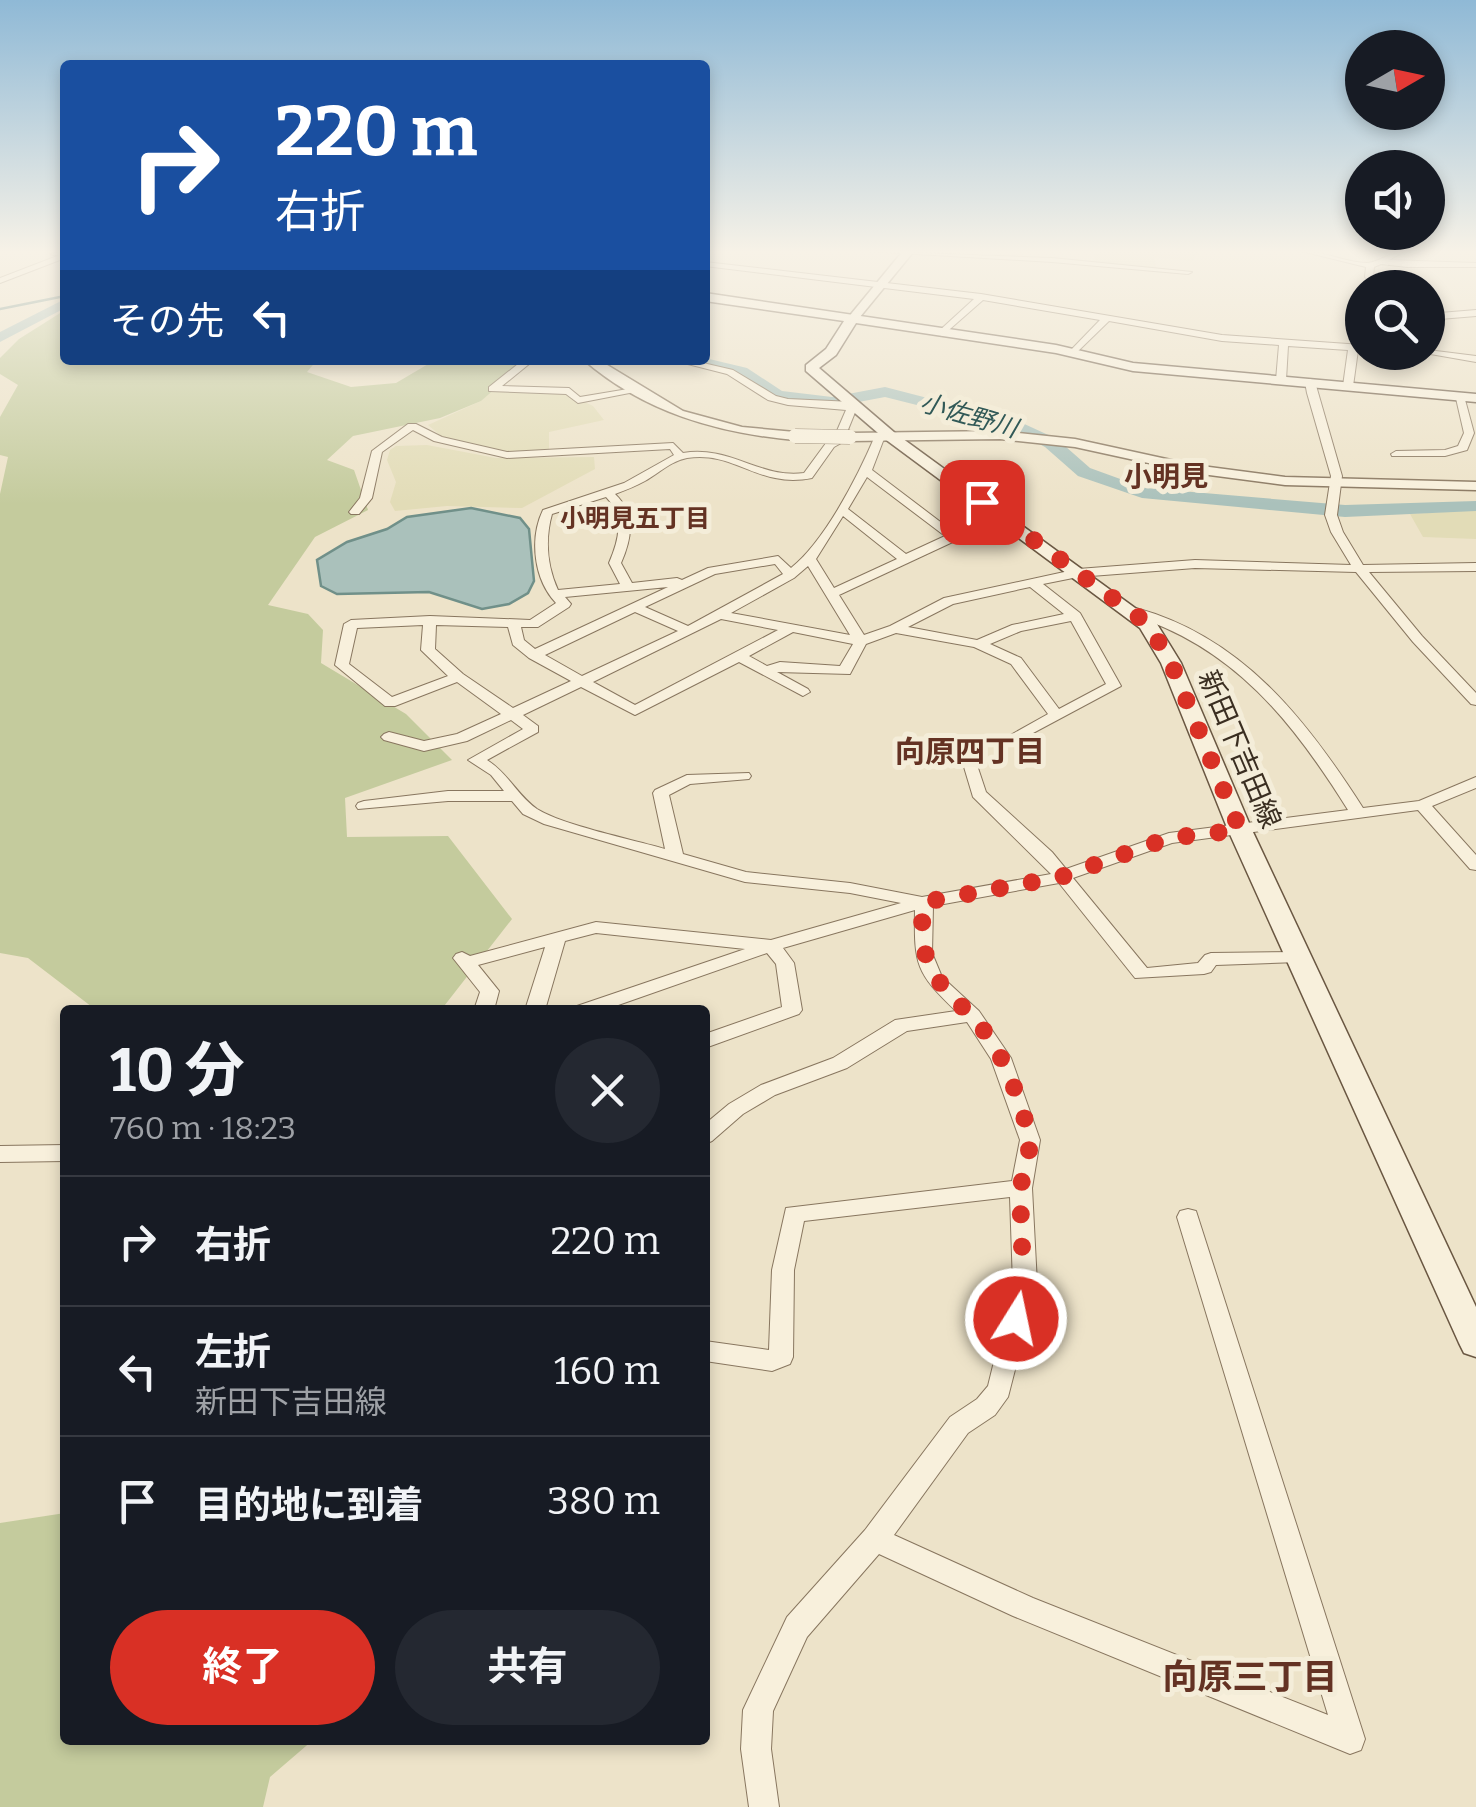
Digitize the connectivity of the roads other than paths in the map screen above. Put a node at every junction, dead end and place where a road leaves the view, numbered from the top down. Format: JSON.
{"nodes":[{"id":1,"x":842,"y":335,"type":"edge"},
{"id":2,"x":957,"y":335,"type":"edge"},
{"id":3,"x":1090,"y":335,"type":"edge"},
{"id":4,"x":1222,"y":335,"type":"edge"},
{"id":5,"x":1284,"y":344,"type":"junction"},
{"id":6,"x":1345,"y":348,"type":"edge"},
{"id":7,"x":1073,"y":353,"type":"junction"},
{"id":8,"x":1445,"y":355,"type":"edge"},
{"id":9,"x":1476,"y":359,"type":"edge"},
{"id":10,"x":523,"y":365,"type":"edge"},
{"id":11,"x":598,"y":365,"type":"edge"},
{"id":12,"x":699,"y":365,"type":"edge"},
{"id":13,"x":1352,"y":370,"type":"edge"},
{"id":14,"x":1280,"y":380,"type":"junction"},
{"id":15,"x":1310,"y":382,"type":"junction"},
{"id":16,"x":1348,"y":386,"type":"junction"},
{"id":17,"x":640,"y":390,"type":"junction"},
{"id":18,"x":1459,"y":396,"type":"junction"},
{"id":19,"x":1476,"y":398,"type":"edge"},
{"id":20,"x":852,"y":406,"type":"junction"},
{"id":21,"x":885,"y":436,"type":"junction"},
{"id":22,"x":1396,"y":454,"type":"dead end"},
{"id":23,"x":680,"y":456,"type":"junction"},
{"id":24,"x":866,"y":472,"type":"junction"},
{"id":25,"x":1336,"y":484,"type":"junction"},
{"id":26,"x":1476,"y":486,"type":"edge"},
{"id":27,"x":608,"y":493,"type":"junction"},
{"id":28,"x":841,"y":508,"type":"junction"},
{"id":29,"x":355,"y":512,"type":"dead end"},
{"id":30,"x":1012,"y":525,"type":"junction"},
{"id":31,"x":952,"y":537,"type":"junction"},
{"id":32,"x":810,"y":559,"type":"junction"},
{"id":33,"x":906,"y":560,"type":"junction"},
{"id":34,"x":1476,"y":566,"type":"edge"},
{"id":35,"x":1360,"y":569,"type":"junction"},
{"id":36,"x":1078,"y":573,"type":"junction"},
{"id":37,"x":790,"y":576,"type":"junction"},
{"id":38,"x":1033,"y":582,"type":"junction"},
{"id":39,"x":686,"y":583,"type":"junction"},
{"id":40,"x":627,"y":585,"type":"junction"},
{"id":41,"x":554,"y":594,"type":"junction"},
{"id":42,"x":831,"y":594,"type":"junction"},
{"id":43,"x":633,"y":607,"type":"junction"},
{"id":44,"x":1136,"y":612,"type":"junction"},
{"id":45,"x":721,"y":615,"type":"junction"},
{"id":46,"x":1075,"y":616,"type":"junction"},
{"id":47,"x":430,"y":620,"type":"junction"},
{"id":48,"x":514,"y":624,"type":"junction"},
{"id":49,"x":896,"y":629,"type":"junction"},
{"id":50,"x":788,"y":630,"type":"junction"},
{"id":51,"x":689,"y":632,"type":"junction"},
{"id":52,"x":861,"y":641,"type":"junction"},
{"id":53,"x":978,"y":644,"type":"junction"},
{"id":54,"x":534,"y":655,"type":"junction"},
{"id":55,"x":741,"y":657,"type":"junction"},
{"id":56,"x":765,"y":670,"type":"junction"},
{"id":57,"x":458,"y":677,"type":"junction"},
{"id":58,"x":582,"y":684,"type":"junction"},
{"id":59,"x":803,"y":692,"type":"dead end"},
{"id":60,"x":1476,"y":700,"type":"edge"},
{"id":61,"x":512,"y":714,"type":"junction"},
{"id":62,"x":1056,"y":715,"type":"junction"},
{"id":63,"x":389,"y":737,"type":"dead end"},
{"id":64,"x":1014,"y":737,"type":"dead end"},
{"id":65,"x":921,"y":752,"type":"dead end"},
{"id":66,"x":742,"y":776,"type":"dead end"},
{"id":67,"x":1476,"y":782,"type":"edge"},
{"id":68,"x":516,"y":796,"type":"junction"},
{"id":69,"x":364,"y":806,"type":"dead end"},
{"id":70,"x":1422,"y":806,"type":"junction"},
{"id":71,"x":1358,"y":812,"type":"junction"},
{"id":72,"x":1240,"y":830,"type":"junction"},
{"id":73,"x":675,"y":857,"type":"junction"},
{"id":74,"x":1476,"y":865,"type":"edge"},
{"id":75,"x":1061,"y":877,"type":"junction"},
{"id":76,"x":924,"y":902,"type":"junction"},
{"id":77,"x":557,"y":938,"type":"junction"},
{"id":78,"x":771,"y":946,"type":"junction"},
{"id":79,"x":1298,"y":956,"type":"junction"},
{"id":80,"x":486,"y":1005,"type":"edge"},
{"id":81,"x":537,"y":1005,"type":"edge"},
{"id":82,"x":599,"y":1005,"type":"edge"},
{"id":83,"x":972,"y":1015,"type":"junction"},
{"id":84,"x":710,"y":1039,"type":"edge"},
{"id":85,"x":710,"y":1131,"type":"edge"},
{"id":86,"x":60,"y":1153,"type":"edge"},
{"id":87,"x":0,"y":1154,"type":"edge"},
{"id":88,"x":1020,"y":1188,"type":"junction"},
{"id":89,"x":1188,"y":1217,"type":"dead end"},
{"id":90,"x":1476,"y":1342,"type":"edge"},
{"id":91,"x":710,"y":1352,"type":"edge"},
{"id":92,"x":875,"y":1539,"type":"junction"},
{"id":93,"x":764,"y":1807,"type":"edge"}],
"edges":[{"from":1,"to":20,"type":"main road","name":"新田下吉田線"},
{"from":2,"to":7,"type":"main road"},
{"from":3,"to":7,"type":"street"},
{"from":4,"to":5,"type":"street"},
{"from":5,"to":6,"type":"street"},
{"from":5,"to":14,"type":"street"},
{"from":7,"to":14,"type":"main road"},
{"from":8,"to":9,"type":"street"},
{"from":10,"to":17,"type":"street"},
{"from":11,"to":17,"type":"street"},
{"from":12,"to":20,"type":"street"},
{"from":13,"to":16,"type":"street"},
{"from":14,"to":15,"type":"main road"},
{"from":15,"to":16,"type":"main road"},
{"from":15,"to":25,"type":"street"},
{"from":16,"to":18,"type":"main road"},
{"from":17,"to":21,"type":"street","bridge":true},
{"from":18,"to":19,"type":"main road"},
{"from":18,"to":22,"type":"street"},
{"from":20,"to":21,"type":"main road","name":"新田下吉田線"},
{"from":20,"to":23,"type":"street"},
{"from":21,"to":24,"type":"street"},
{"from":21,"to":25,"type":"street"},
{"from":21,"to":30,"type":"main road","name":"新田下吉田線"},
{"from":23,"to":27,"type":"street"},
{"from":23,"to":29,"type":"street"},
{"from":24,"to":28,"type":"street"},
{"from":24,"to":31,"type":"street"},
{"from":25,"to":26,"type":"street"},
{"from":25,"to":35,"type":"street"},
{"from":27,"to":40,"type":"street"},
{"from":27,"to":41,"type":"street"},
{"from":28,"to":32,"type":"street"},
{"from":28,"to":33,"type":"street"},
{"from":30,"to":31,"type":"street"},
{"from":30,"to":36,"type":"main road","name":"新田下吉田線"},
{"from":31,"to":33,"type":"street"},
{"from":32,"to":37,"type":"street"},
{"from":32,"to":42,"type":"street"},
{"from":33,"to":42,"type":"street"},
{"from":34,"to":35,"type":"street"},
{"from":35,"to":36,"type":"street"},
{"from":35,"to":60,"type":"street"},
{"from":36,"to":38,"type":"street"},
{"from":36,"to":44,"type":"main road","name":"新田下吉田線"},
{"from":37,"to":39,"type":"street"},
{"from":37,"to":45,"type":"street"},
{"from":38,"to":46,"type":"street"},
{"from":38,"to":49,"type":"street"},
{"from":39,"to":40,"type":"street"},
{"from":39,"to":43,"type":"street"},
{"from":40,"to":41,"type":"street"},
{"from":41,"to":48,"type":"street"},
{"from":42,"to":52,"type":"street"},
{"from":43,"to":51,"type":"street"},
{"from":43,"to":54,"type":"street"},
{"from":44,"to":71,"type":"street"},
{"from":44,"to":72,"type":"main road","name":"新田下吉田線"},
{"from":45,"to":50,"type":"street"},
{"from":45,"to":51,"type":"street"},
{"from":46,"to":53,"type":"street"},
{"from":46,"to":62,"type":"street"},
{"from":47,"to":48,"type":"street"},
{"from":47,"to":57,"type":"street"},
{"from":47,"to":57,"type":"street"},
{"from":48,"to":54,"type":"street"},
{"from":49,"to":52,"type":"street"},
{"from":49,"to":53,"type":"street"},
{"from":50,"to":52,"type":"street"},
{"from":50,"to":55,"type":"street"},
{"from":51,"to":58,"type":"street"},
{"from":52,"to":56,"type":"street"},
{"from":53,"to":62,"type":"street"},
{"from":54,"to":58,"type":"street"},
{"from":55,"to":56,"type":"street"},
{"from":55,"to":58,"type":"street"},
{"from":56,"to":59,"type":"street"},
{"from":57,"to":61,"type":"street"},
{"from":58,"to":61,"type":"street"},
{"from":61,"to":63,"type":"street"},
{"from":61,"to":68,"type":"street"},
{"from":62,"to":64,"type":"street"},
{"from":65,"to":75,"type":"street"},
{"from":66,"to":73,"type":"street"},
{"from":67,"to":70,"type":"street"},
{"from":68,"to":69,"type":"street"},
{"from":68,"to":73,"type":"street"},
{"from":70,"to":71,"type":"street"},
{"from":70,"to":74,"type":"street"},
{"from":71,"to":72,"type":"street"},
{"from":72,"to":75,"type":"street"},
{"from":72,"to":79,"type":"main road","name":"新田下吉田線"},
{"from":73,"to":76,"type":"street"},
{"from":75,"to":76,"type":"street"},
{"from":75,"to":79,"type":"street"},
{"from":76,"to":78,"type":"street"},
{"from":76,"to":83,"type":"street"},
{"from":77,"to":78,"type":"street"},
{"from":77,"to":80,"type":"street"},
{"from":77,"to":81,"type":"street"},
{"from":78,"to":82,"type":"street"},
{"from":78,"to":84,"type":"street"},
{"from":79,"to":90,"type":"main road","name":"新田下吉田線"},
{"from":83,"to":85,"type":"street"},
{"from":83,"to":88,"type":"street"},
{"from":86,"to":87,"type":"street"},
{"from":88,"to":91,"type":"street"},
{"from":88,"to":92,"type":"street"},
{"from":89,"to":92,"type":"street"},
{"from":92,"to":93,"type":"street"}]}
